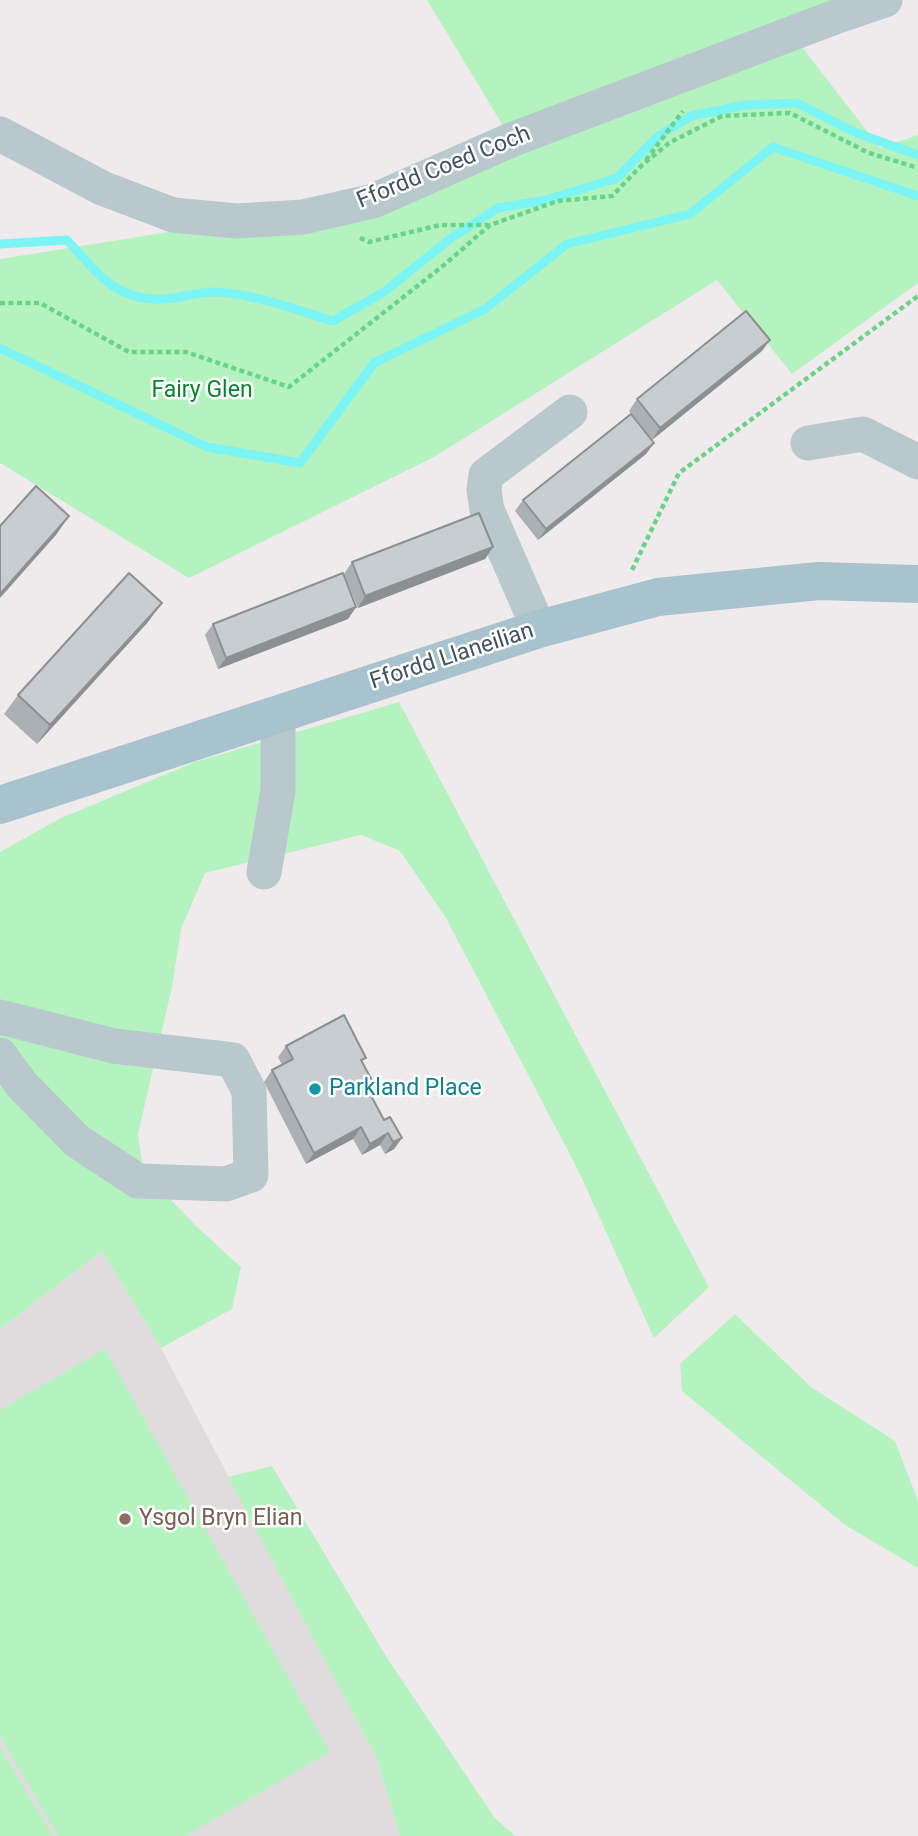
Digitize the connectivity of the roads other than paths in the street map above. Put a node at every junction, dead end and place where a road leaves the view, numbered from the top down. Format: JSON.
{"nodes":[{"id":1,"x":885,"y":0,"type":"edge"},
{"id":2,"x":0,"y":134,"type":"edge"},
{"id":3,"x":570,"y":412,"type":"dead end"},
{"id":4,"x":808,"y":443,"type":"dead end"},
{"id":5,"x":918,"y":462,"type":"edge"},
{"id":6,"x":918,"y":584,"type":"edge"},
{"id":7,"x":539,"y":629,"type":"junction"},
{"id":8,"x":278,"y":714,"type":"junction"},
{"id":9,"x":1,"y":802,"type":"edge"},
{"id":10,"x":264,"y":872,"type":"dead end"},
{"id":11,"x":0,"y":1017,"type":"edge"},
{"id":12,"x":0,"y":1055,"type":"edge"}],
"edges":[{"from":1,"to":2,"type":"street","name":"Ffordd Coed Coch"},
{"from":3,"to":7,"type":"street"},
{"from":4,"to":5,"type":"street"},
{"from":6,"to":7,"type":"main road","name":"Ffordd Llaneilian"},
{"from":7,"to":8,"type":"main road","name":"Ffordd Llaneilian"},
{"from":8,"to":9,"type":"main road","name":"Ffordd Llaneilian"},
{"from":8,"to":10,"type":"street"},
{"from":11,"to":12,"type":"street"}]}
